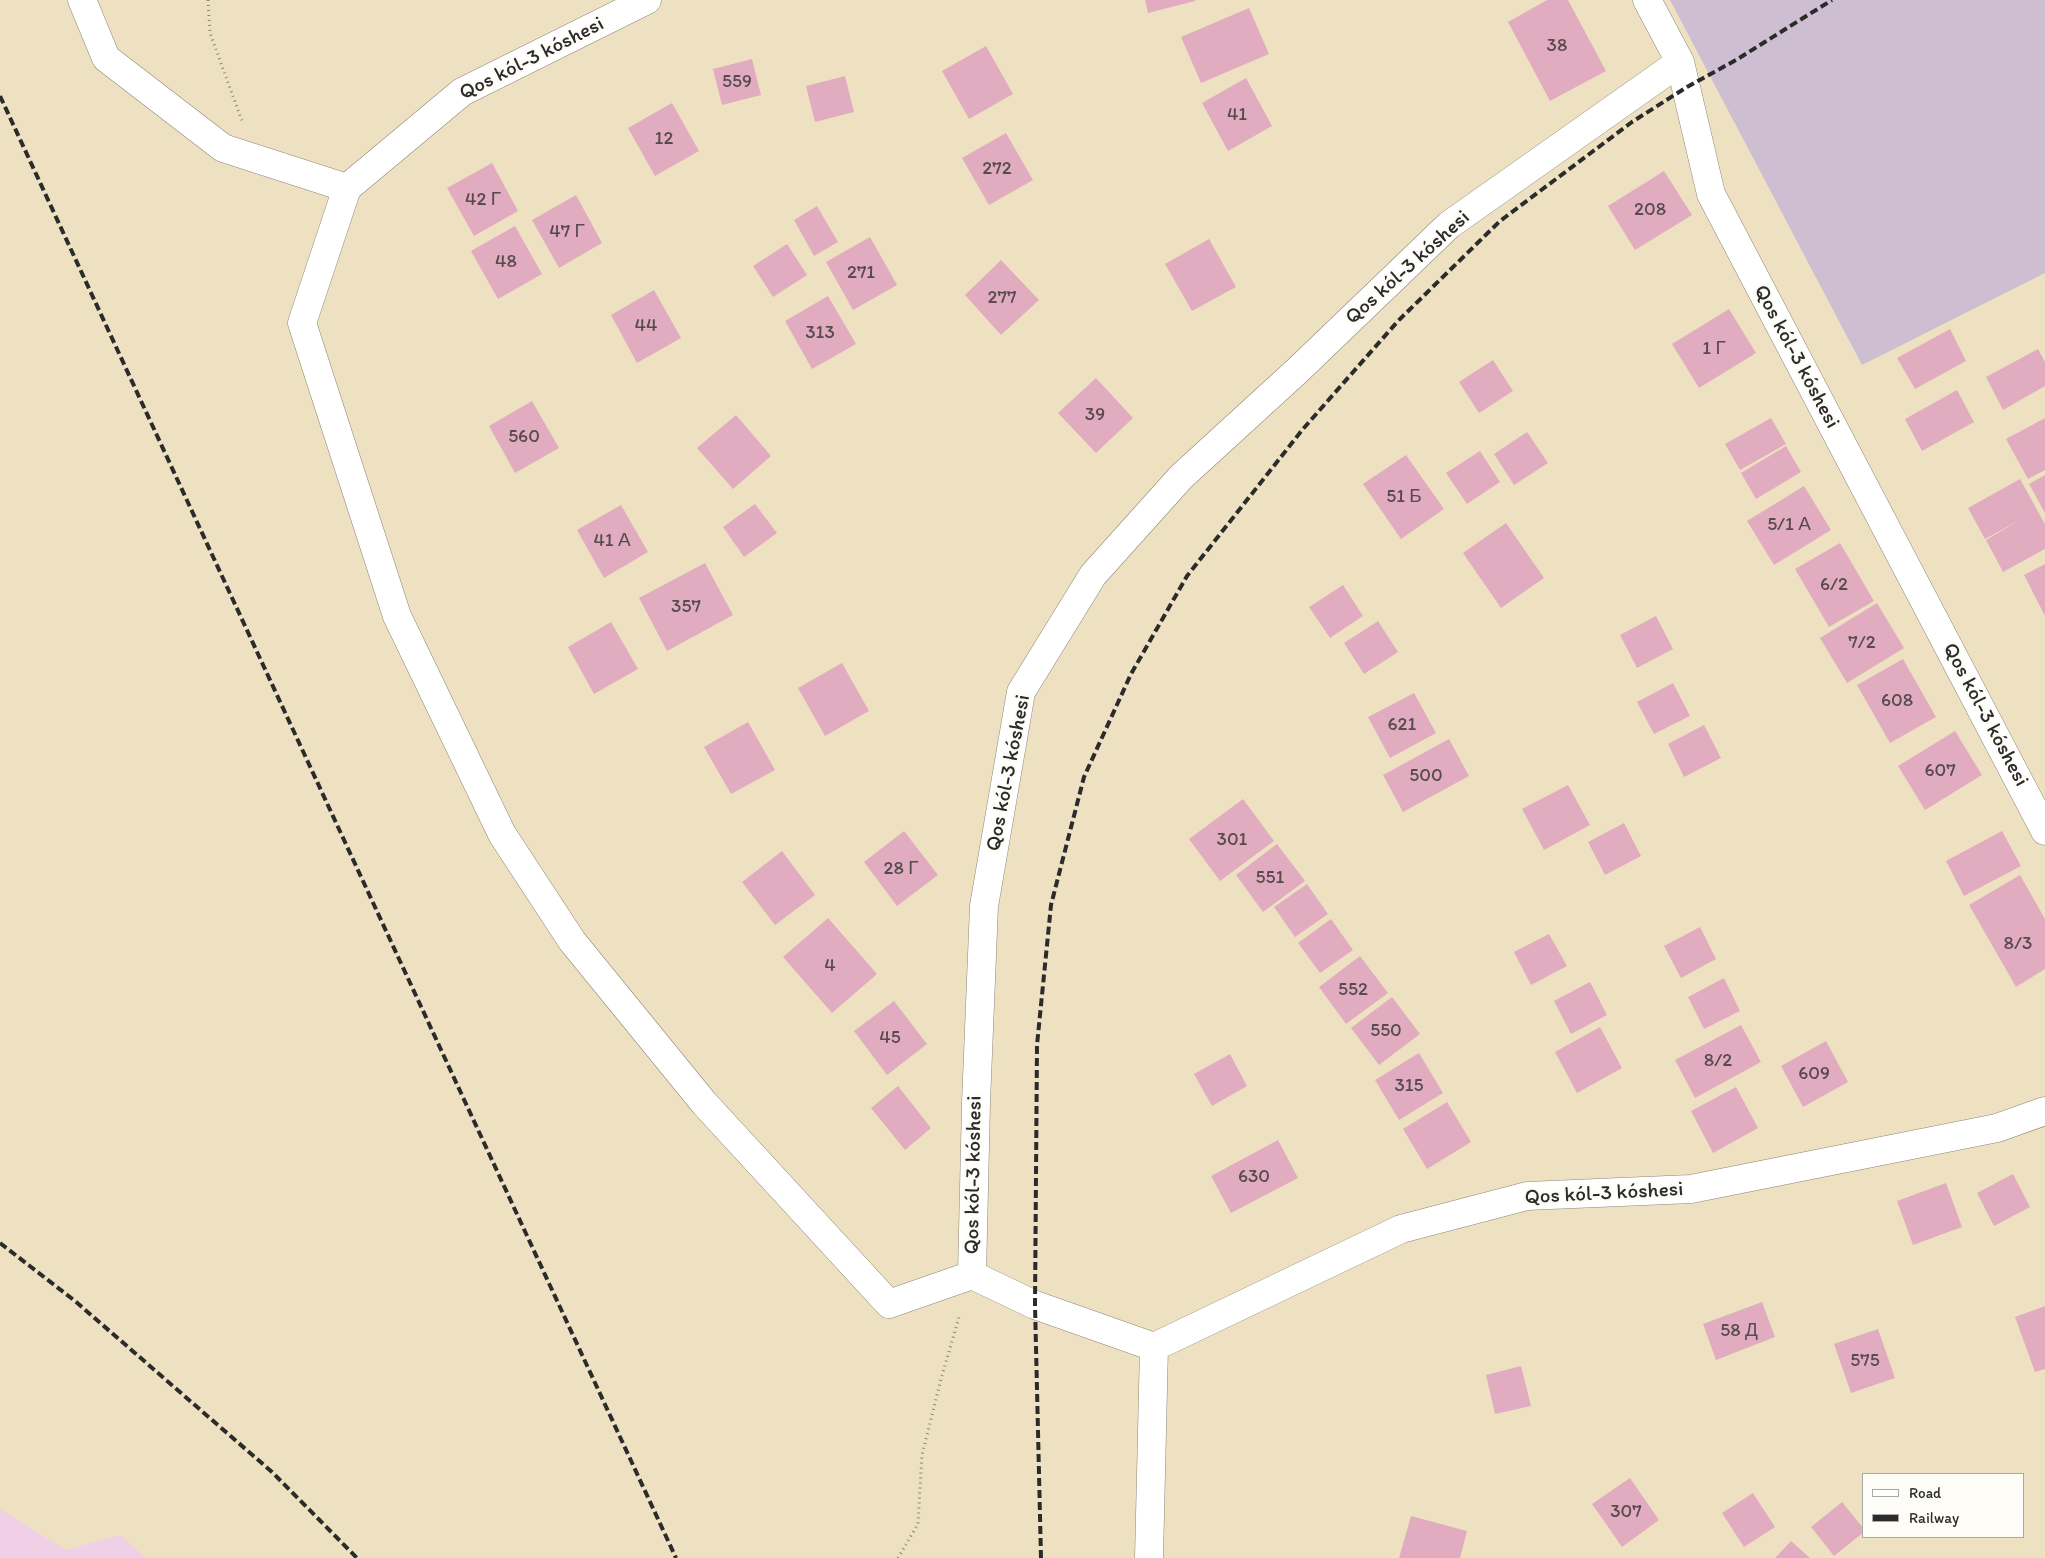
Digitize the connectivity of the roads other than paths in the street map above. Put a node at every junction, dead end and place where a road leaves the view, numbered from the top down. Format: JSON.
{"nodes":[{"id":1,"x":82,"y":0,"type":"edge"},
{"id":2,"x":648,"y":0,"type":"edge"},
{"id":3,"x":1647,"y":0,"type":"edge"},
{"id":4,"x":1680,"y":62,"type":"junction"},
{"id":5,"x":347,"y":188,"type":"junction"},
{"id":6,"x":2045,"y":831,"type":"edge"},
{"id":7,"x":2045,"y":1110,"type":"edge"},
{"id":8,"x":972,"y":1275,"type":"junction"},
{"id":9,"x":1154,"y":1347,"type":"junction"},
{"id":10,"x":1149,"y":1558,"type":"edge"}],
"edges":[{"from":1,"to":5,"type":"street"},
{"from":2,"to":5,"type":"street","name":"Qos kól-3 kóshesi"},
{"from":3,"to":4,"type":"street"},
{"from":4,"to":6,"type":"street","name":"Qos kól-3 kóshesi"},
{"from":4,"to":8,"type":"street","name":"Qos kól-3 kóshesi"},
{"from":5,"to":8,"type":"street"},
{"from":7,"to":9,"type":"street","name":"Qos kól-3 kóshesi"},
{"from":8,"to":9,"type":"street"},
{"from":9,"to":10,"type":"street"}]}
